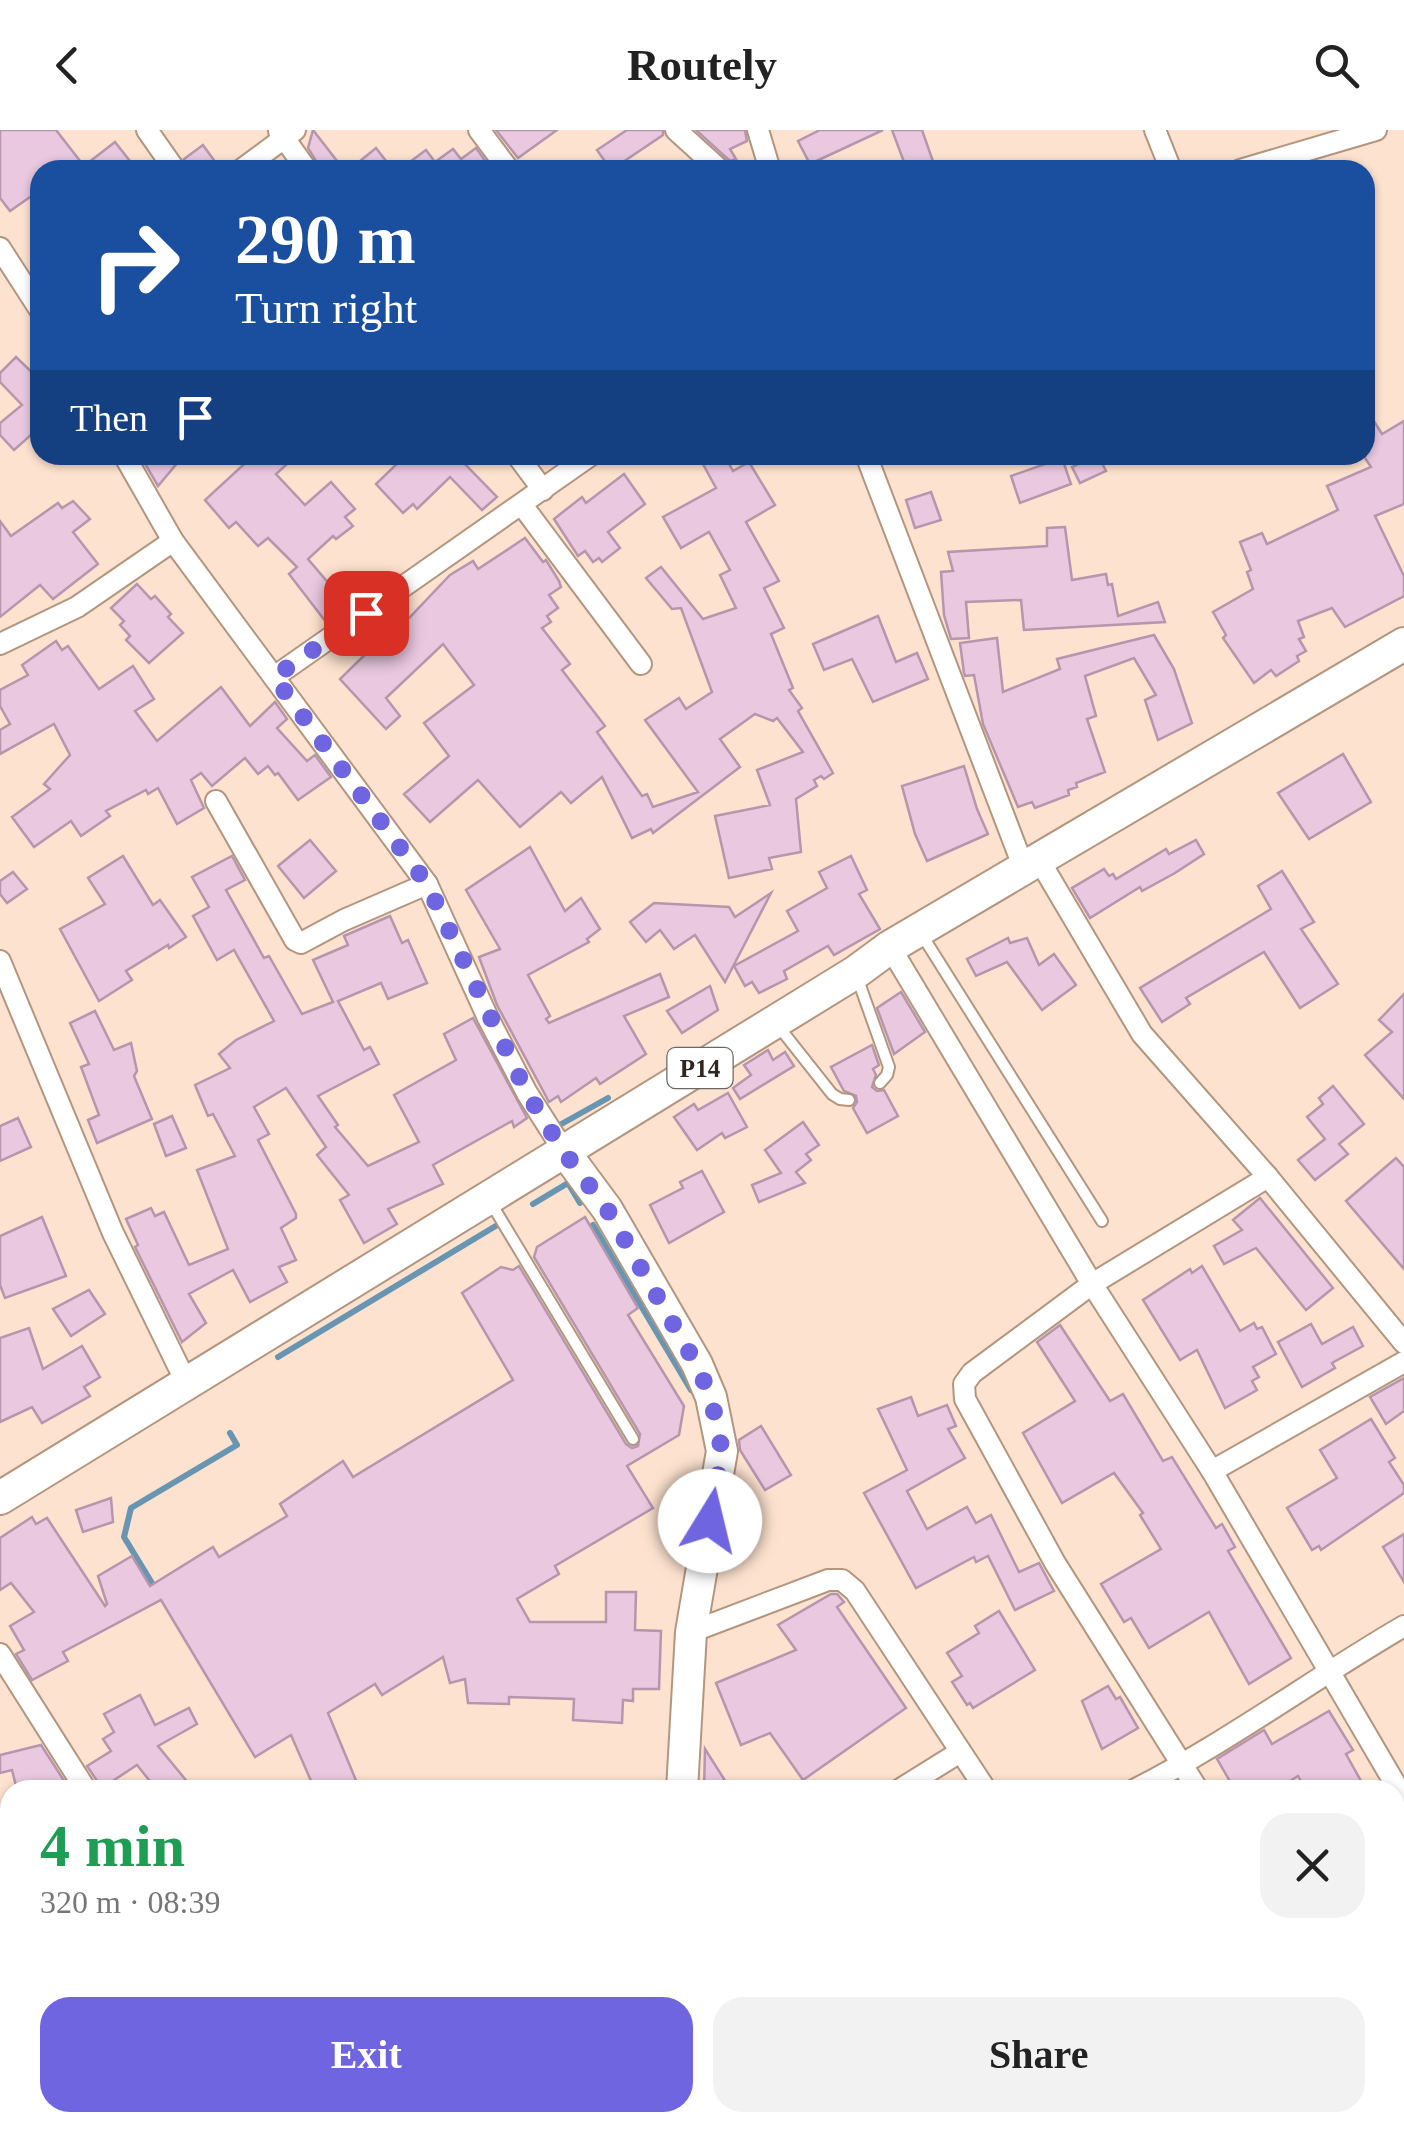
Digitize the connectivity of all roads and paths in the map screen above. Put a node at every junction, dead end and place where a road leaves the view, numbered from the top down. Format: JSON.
{"nodes":[{"id":1,"x":147,"y":130,"type":"edge"},
{"id":2,"x":479,"y":130,"type":"edge"},
{"id":3,"x":676,"y":130,"type":"edge"},
{"id":4,"x":758,"y":130,"type":"edge"},
{"id":5,"x":1155,"y":130,"type":"edge"},
{"id":6,"x":1376,"y":130,"type":"edge"},
{"id":7,"x":286,"y":133,"type":"edge"},
{"id":8,"x":168,"y":160,"type":"edge"},
{"id":9,"x":252,"y":160,"type":"edge"},
{"id":10,"x":301,"y":160,"type":"edge"},
{"id":11,"x":502,"y":160,"type":"edge"},
{"id":12,"x":709,"y":160,"type":"edge"},
{"id":13,"x":767,"y":160,"type":"edge"},
{"id":14,"x":1167,"y":160,"type":"edge"},
{"id":15,"x":1274,"y":160,"type":"edge"},
{"id":16,"x":0,"y":248,"type":"edge"},
{"id":17,"x":30,"y":294,"type":"edge"},
{"id":18,"x":130,"y":465,"type":"edge"},
{"id":19,"x":524,"y":465,"type":"edge"},
{"id":20,"x":577,"y":465,"type":"edge"},
{"id":21,"x":870,"y":465,"type":"edge"},
{"id":22,"x":543,"y":490,"type":"junction"},
{"id":23,"x":522,"y":505,"type":"junction"},
{"id":24,"x":172,"y":541,"type":"junction"},
{"id":25,"x":0,"y":644,"type":"edge"},
{"id":26,"x":1404,"y":644,"type":"edge"},
{"id":27,"x":641,"y":664,"type":"dead end"},
{"id":28,"x":274,"y":677,"type":"junction"},
{"id":29,"x":216,"y":801,"type":"dead end"},
{"id":30,"x":1030,"y":862,"type":"junction"},
{"id":31,"x":427,"y":884,"type":"junction"},
{"id":32,"x":919,"y":930,"type":"junction"},
{"id":33,"x":890,"y":947,"type":"junction"},
{"id":34,"x":0,"y":960,"type":"edge"},
{"id":35,"x":856,"y":972,"type":"junction"},
{"id":36,"x":775,"y":1022,"type":"junction"},
{"id":37,"x":880,"y":1082,"type":"dead end"},
{"id":38,"x":849,"y":1100,"type":"dead end"},
{"id":39,"x":564,"y":1152,"type":"junction"},
{"id":40,"x":1268,"y":1177,"type":"junction"},
{"id":41,"x":488,"y":1198,"type":"junction"},
{"id":42,"x":1102,"y":1221,"type":"dead end"},
{"id":43,"x":1092,"y":1284,"type":"junction"},
{"id":44,"x":1404,"y":1344,"type":"edge"},
{"id":45,"x":1404,"y":1362,"type":"edge"},
{"id":46,"x":186,"y":1382,"type":"junction"},
{"id":47,"x":633,"y":1439,"type":"dead end"},
{"id":48,"x":1212,"y":1471,"type":"junction"},
{"id":49,"x":0,"y":1498,"type":"edge"},
{"id":50,"x":1404,"y":1626,"type":"edge"},
{"id":51,"x":691,"y":1632,"type":"junction"},
{"id":52,"x":0,"y":1654,"type":"edge"},
{"id":53,"x":1328,"y":1670,"type":"junction"},
{"id":54,"x":960,"y":1752,"type":"junction"},
{"id":55,"x":1182,"y":1765,"type":"junction"},
{"id":56,"x":80,"y":1780,"type":"edge"},
{"id":57,"x":683,"y":1780,"type":"edge"},
{"id":58,"x":915,"y":1780,"type":"edge"},
{"id":59,"x":979,"y":1780,"type":"edge"},
{"id":60,"x":1153,"y":1780,"type":"edge"},
{"id":61,"x":1192,"y":1780,"type":"edge"},
{"id":62,"x":1393,"y":1780,"type":"edge"}],
"edges":[{"from":1,"to":8,"type":"street"},
{"from":2,"to":11,"type":"street"},
{"from":3,"to":12,"type":"street"},
{"from":4,"to":13,"type":"street"},
{"from":5,"to":14,"type":"street"},
{"from":6,"to":15,"type":"street"},
{"from":7,"to":9,"type":"street"},
{"from":7,"to":10,"type":"street"},
{"from":16,"to":17,"type":"street"},
{"from":18,"to":24,"type":"street"},
{"from":19,"to":22,"type":"street"},
{"from":20,"to":22,"type":"street"},
{"from":21,"to":30,"type":"street"},
{"from":22,"to":23,"type":"street"},
{"from":23,"to":27,"type":"street"},
{"from":23,"to":28,"type":"street"},
{"from":24,"to":25,"type":"street"},
{"from":24,"to":28,"type":"street"},
{"from":26,"to":30,"type":"main road","number":"P14"},
{"from":28,"to":31,"type":"street"},
{"from":29,"to":31,"type":"street"},
{"from":30,"to":32,"type":"main road","number":"P14"},
{"from":30,"to":40,"type":"street"},
{"from":31,"to":39,"type":"street"},
{"from":32,"to":33,"type":"main road","number":"P14"},
{"from":32,"to":42,"type":"lane"},
{"from":33,"to":35,"type":"main road","number":"P14"},
{"from":33,"to":43,"type":"street"},
{"from":34,"to":46,"type":"street"},
{"from":35,"to":36,"type":"main road","number":"P14"},
{"from":35,"to":37,"type":"lane"},
{"from":36,"to":38,"type":"lane"},
{"from":36,"to":39,"type":"main road","number":"P14"},
{"from":39,"to":41,"type":"main road","number":"P14"},
{"from":39,"to":51,"type":"street"},
{"from":40,"to":43,"type":"street"},
{"from":40,"to":44,"type":"street"},
{"from":41,"to":46,"type":"main road","number":"P14"},
{"from":41,"to":47,"type":"lane"},
{"from":43,"to":48,"type":"street"},
{"from":43,"to":55,"type":"street"},
{"from":45,"to":48,"type":"street"},
{"from":46,"to":49,"type":"main road","number":"P14"},
{"from":48,"to":53,"type":"street"},
{"from":50,"to":53,"type":"street"},
{"from":51,"to":54,"type":"street"},
{"from":51,"to":57,"type":"street"},
{"from":52,"to":56,"type":"street"},
{"from":53,"to":55,"type":"street"},
{"from":53,"to":62,"type":"street"},
{"from":54,"to":58,"type":"street"},
{"from":54,"to":59,"type":"street"},
{"from":55,"to":60,"type":"street"},
{"from":55,"to":61,"type":"street"}]}
